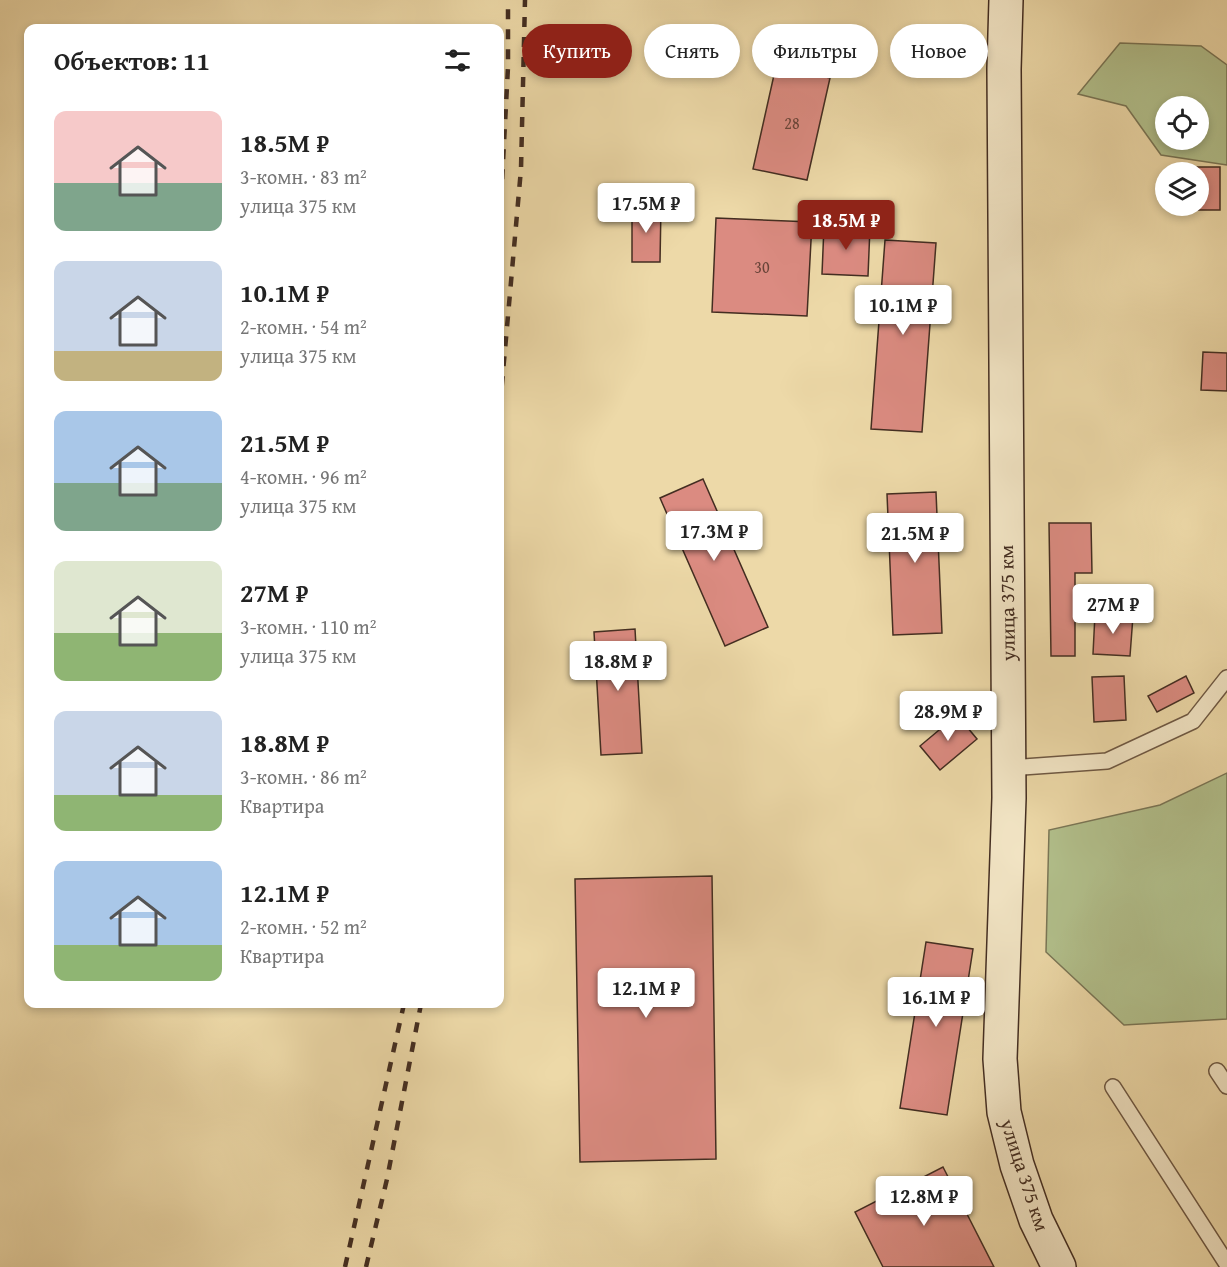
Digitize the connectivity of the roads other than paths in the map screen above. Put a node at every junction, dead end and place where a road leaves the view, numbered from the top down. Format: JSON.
{"nodes":[{"id":1,"x":1006,"y":0,"type":"edge"},
{"id":2,"x":1227,"y":678,"type":"edge"},
{"id":3,"x":1009,"y":768,"type":"junction"},
{"id":4,"x":1217,"y":1071,"type":"dead end"},
{"id":5,"x":1227,"y":1086,"type":"edge"},
{"id":6,"x":1113,"y":1087,"type":"dead end"},
{"id":7,"x":1227,"y":1264,"type":"edge"},
{"id":8,"x":1059,"y":1267,"type":"edge"}],
"edges":[{"from":1,"to":3,"type":"main road","name":"улица 375 км"},
{"from":2,"to":3,"type":"lane"},
{"from":3,"to":8,"type":"main road","name":"улица 375 км"},
{"from":4,"to":5,"type":"lane"},
{"from":6,"to":7,"type":"lane"}]}
